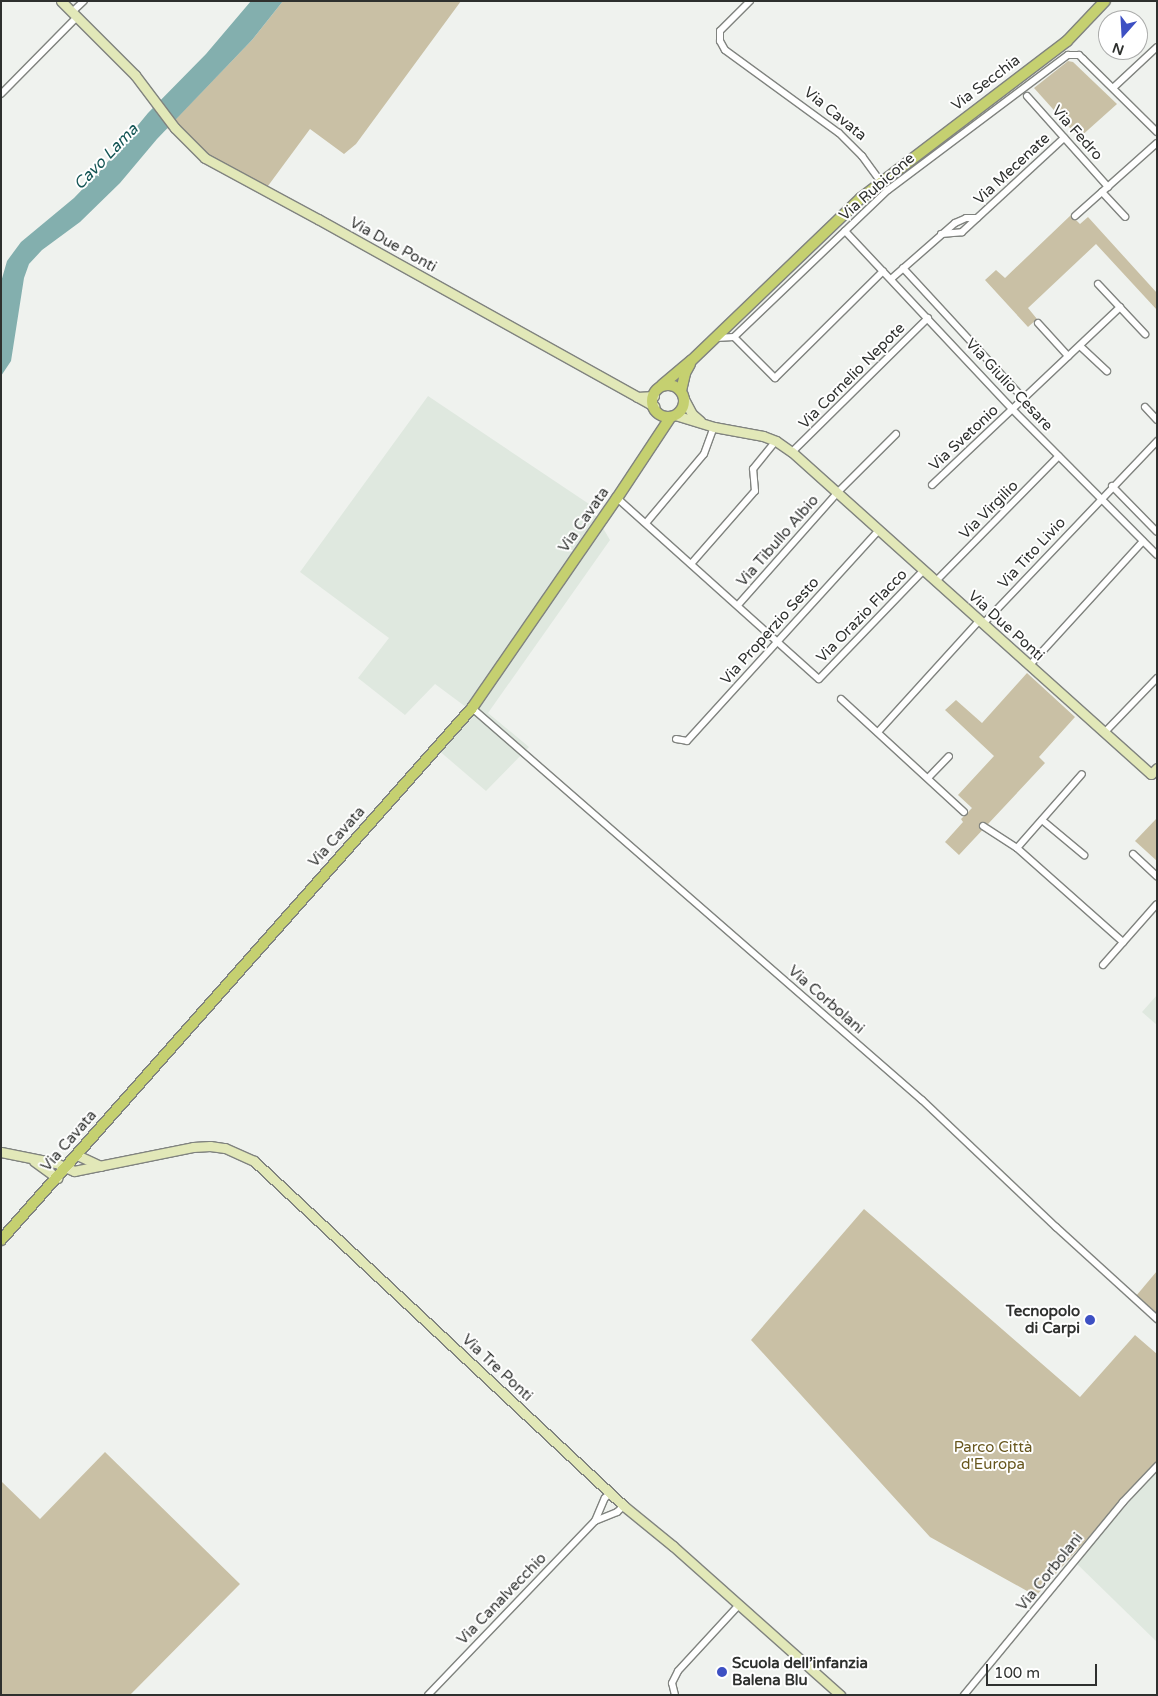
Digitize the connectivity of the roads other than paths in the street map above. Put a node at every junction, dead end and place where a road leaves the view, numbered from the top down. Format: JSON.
{"nodes":[{"id":1,"x":61,"y":1,"type":"edge"},
{"id":2,"x":84,"y":1,"type":"edge"},
{"id":3,"x":750,"y":1,"type":"edge"},
{"id":4,"x":1105,"y":1,"type":"edge"},
{"id":5,"x":75,"y":15,"type":"junction"},
{"id":6,"x":1157,"y":46,"type":"edge"},
{"id":7,"x":1113,"y":88,"type":"junction"},
{"id":8,"x":1,"y":94,"type":"edge"},
{"id":9,"x":1027,"y":96,"type":"dead end"},
{"id":10,"x":1156,"y":130,"type":"edge"},
{"id":11,"x":1064,"y":138,"type":"junction"},
{"id":12,"x":1157,"y":143,"type":"edge"},
{"id":13,"x":880,"y":181,"type":"junction"},
{"id":14,"x":1108,"y":187,"type":"junction"},
{"id":15,"x":1102,"y":192,"type":"junction"},
{"id":16,"x":1075,"y":216,"type":"dead end"},
{"id":17,"x":1125,"y":217,"type":"dead end"},
{"id":18,"x":977,"y":218,"type":"junction"},
{"id":19,"x":845,"y":231,"type":"junction"},
{"id":20,"x":941,"y":234,"type":"junction"},
{"id":21,"x":903,"y":268,"type":"junction"},
{"id":22,"x":884,"y":271,"type":"junction"},
{"id":23,"x":891,"y":279,"type":"junction"},
{"id":24,"x":1098,"y":284,"type":"dead end"},
{"id":25,"x":1120,"y":307,"type":"junction"},
{"id":26,"x":928,"y":318,"type":"junction"},
{"id":27,"x":1038,"y":323,"type":"dead end"},
{"id":28,"x":1145,"y":334,"type":"dead end"},
{"id":29,"x":734,"y":337,"type":"junction"},
{"id":30,"x":714,"y":338,"type":"junction"},
{"id":31,"x":1080,"y":346,"type":"junction"},
{"id":32,"x":1068,"y":356,"type":"junction"},
{"id":33,"x":691,"y":361,"type":"junction"},
{"id":34,"x":1107,"y":371,"type":"dead end"},
{"id":35,"x":662,"y":385,"type":"junction"},
{"id":36,"x":682,"y":394,"type":"junction"},
{"id":37,"x":1024,"y":399,"type":"junction"},
{"id":38,"x":656,"y":405,"type":"junction"},
{"id":39,"x":1145,"y":407,"type":"dead end"},
{"id":40,"x":1013,"y":410,"type":"junction"},
{"id":41,"x":673,"y":416,"type":"junction"},
{"id":42,"x":1157,"y":420,"type":"edge"},
{"id":43,"x":709,"y":426,"type":"junction"},
{"id":44,"x":662,"y":430,"type":"junction"},
{"id":45,"x":896,"y":434,"type":"dead end"},
{"id":46,"x":776,"y":441,"type":"junction"},
{"id":47,"x":1157,"y":441,"type":"edge"},
{"id":48,"x":792,"y":452,"type":"junction"},
{"id":49,"x":1060,"y":456,"type":"junction"},
{"id":50,"x":932,"y":485,"type":"dead end"},
{"id":51,"x":1112,"y":486,"type":"junction"},
{"id":52,"x":838,"y":492,"type":"junction"},
{"id":53,"x":617,"y":498,"type":"junction"},
{"id":54,"x":1100,"y":499,"type":"junction"},
{"id":55,"x":646,"y":523,"type":"junction"},
{"id":56,"x":879,"y":530,"type":"junction"},
{"id":57,"x":1157,"y":532,"type":"edge"},
{"id":58,"x":1143,"y":541,"type":"junction"},
{"id":59,"x":1157,"y":555,"type":"edge"},
{"id":60,"x":691,"y":564,"type":"junction"},
{"id":61,"x":924,"y":570,"type":"junction"},
{"id":62,"x":936,"y":581,"type":"junction"},
{"id":63,"x":738,"y":605,"type":"junction"},
{"id":64,"x":981,"y":623,"type":"junction"},
{"id":65,"x":777,"y":641,"type":"junction"},
{"id":66,"x":1029,"y":666,"type":"junction"},
{"id":67,"x":1157,"y":678,"type":"edge"},
{"id":68,"x":841,"y":699,"type":"dead end"},
{"id":69,"x":472,"y":708,"type":"junction"},
{"id":70,"x":878,"y":732,"type":"junction"},
{"id":71,"x":1105,"y":732,"type":"junction"},
{"id":72,"x":676,"y":739,"type":"dead end"},
{"id":73,"x":949,"y":756,"type":"dead end"},
{"id":74,"x":1082,"y":774,"type":"dead end"},
{"id":75,"x":1155,"y":774,"type":"edge"},
{"id":76,"x":928,"y":778,"type":"junction"},
{"id":77,"x":964,"y":812,"type":"dead end"},
{"id":78,"x":1042,"y":820,"type":"junction"},
{"id":79,"x":983,"y":826,"type":"dead end"},
{"id":80,"x":1017,"y":848,"type":"junction"},
{"id":81,"x":1133,"y":854,"type":"dead end"},
{"id":82,"x":1084,"y":855,"type":"dead end"},
{"id":83,"x":1157,"y":876,"type":"edge"},
{"id":84,"x":1157,"y":904,"type":"edge"},
{"id":85,"x":1123,"y":942,"type":"junction"},
{"id":86,"x":1103,"y":965,"type":"dead end"},
{"id":87,"x":1,"y":1152,"type":"edge"},
{"id":88,"x":77,"y":1155,"type":"junction"},
{"id":89,"x":25,"y":1156,"type":"junction"},
{"id":90,"x":104,"y":1166,"type":"junction"},
{"id":91,"x":66,"y":1168,"type":"junction"},
{"id":92,"x":57,"y":1178,"type":"junction"},
{"id":93,"x":1,"y":1240,"type":"edge"},
{"id":94,"x":1157,"y":1319,"type":"edge"},
{"id":95,"x":1157,"y":1466,"type":"edge"},
{"id":96,"x":610,"y":1493,"type":"junction"},
{"id":97,"x":624,"y":1506,"type":"junction"},
{"id":98,"x":595,"y":1521,"type":"junction"},
{"id":99,"x":739,"y":1605,"type":"junction"},
{"id":100,"x":428,"y":1695,"type":"edge"},
{"id":101,"x":675,"y":1695,"type":"edge"},
{"id":102,"x":840,"y":1695,"type":"edge"},
{"id":103,"x":964,"y":1695,"type":"edge"}],
"edges":[{"from":1,"to":5,"type":"street","name":"Via Due Ponti"},
{"from":2,"to":5,"type":"street"},
{"from":3,"to":13,"type":"street","name":"Via Cavata"},
{"from":4,"to":13,"type":"main road","name":"Via Secchia"},
{"from":5,"to":8,"type":"street"},
{"from":5,"to":38,"type":"street","name":"Via Due Ponti"},
{"from":6,"to":7,"type":"street"},
{"from":7,"to":10,"type":"street"},
{"from":7,"to":19,"type":"street","name":"Via Rubicone"},
{"from":9,"to":11,"type":"street","name":"Via Fedro"},
{"from":11,"to":14,"type":"street","name":"Via Fedro"},
{"from":11,"to":18,"type":"street","name":"Via Mecenate"},
{"from":12,"to":14,"type":"street"},
{"from":13,"to":30,"type":"main road"},
{"from":14,"to":15,"type":"street"},
{"from":15,"to":16,"type":"street"},
{"from":15,"to":17,"type":"street"},
{"from":18,"to":20,"type":"street","name":"Via Mecenate"},
{"from":18,"to":20,"type":"street","name":"Via Mecenate"},
{"from":19,"to":22,"type":"street","name":"Via Giulio Cesare"},
{"from":19,"to":29,"type":"street","name":"Via Rubicone"},
{"from":20,"to":21,"type":"street","name":"Via Mecenate"},
{"from":21,"to":23,"type":"street","name":"Via Mecenate"},
{"from":21,"to":37,"type":"street","name":"Via Giulio Cesare"},
{"from":22,"to":23,"type":"street","name":"Via Giulio Cesare"},
{"from":22,"to":29,"type":"street"},
{"from":23,"to":26,"type":"street","name":"Via Giulio Cesare"},
{"from":24,"to":25,"type":"street"},
{"from":25,"to":28,"type":"street"},
{"from":25,"to":31,"type":"street","name":"Via Svetonio"},
{"from":26,"to":40,"type":"street","name":"Via Giulio Cesare"},
{"from":26,"to":48,"type":"street","name":"Via Cornelio Nepote"},
{"from":27,"to":32,"type":"street"},
{"from":29,"to":30,"type":"street"},
{"from":30,"to":33,"type":"main road"},
{"from":31,"to":32,"type":"street","name":"Via Svetonio"},
{"from":31,"to":34,"type":"street"},
{"from":32,"to":37,"type":"street","name":"Via Svetonio"},
{"from":33,"to":35,"type":"main road"},
{"from":33,"to":36,"type":"main road"},
{"from":35,"to":36,"type":"main road"},
{"from":35,"to":38,"type":"main road"},
{"from":36,"to":41,"type":"main road"},
{"from":36,"to":43,"type":"street"},
{"from":37,"to":40,"type":"street","name":"Via Svetonio"},
{"from":38,"to":41,"type":"main road"},
{"from":38,"to":44,"type":"main road"},
{"from":39,"to":42,"type":"street"},
{"from":40,"to":49,"type":"street","name":"Via Giulio Cesare"},
{"from":40,"to":50,"type":"street","name":"Via Svetonio"},
{"from":41,"to":43,"type":"street","name":"Via Due Ponti"},
{"from":41,"to":44,"type":"main road","name":"Via Cavata"},
{"from":43,"to":46,"type":"street","name":"Via Due Ponti"},
{"from":43,"to":55,"type":"street"},
{"from":44,"to":53,"type":"main road","name":"Via Cavata"},
{"from":45,"to":52,"type":"street"},
{"from":46,"to":48,"type":"street","name":"Via Due Ponti"},
{"from":46,"to":60,"type":"street"},
{"from":47,"to":51,"type":"street","name":"Via Tito Livio"},
{"from":48,"to":52,"type":"street","name":"Via Due Ponti"},
{"from":49,"to":54,"type":"street","name":"Via Giulio Cesare"},
{"from":49,"to":62,"type":"street","name":"Via Virgilio"},
{"from":51,"to":54,"type":"street","name":"Via Tito Livio"},
{"from":51,"to":57,"type":"street"},
{"from":52,"to":56,"type":"street","name":"Via Due Ponti"},
{"from":52,"to":63,"type":"street","name":"Via Tibullo Albio"},
{"from":53,"to":55,"type":"street"},
{"from":53,"to":69,"type":"main road","name":"Via Cavata"},
{"from":54,"to":58,"type":"street","name":"Via Giulio Cesare"},
{"from":54,"to":64,"type":"street","name":"Via Tito Livio"},
{"from":55,"to":60,"type":"street"},
{"from":56,"to":61,"type":"street","name":"Via Due Ponti"},
{"from":56,"to":65,"type":"street","name":"Via Properzio Sesto"},
{"from":58,"to":59,"type":"street","name":"Via Giulio Cesare"},
{"from":58,"to":66,"type":"street"},
{"from":60,"to":63,"type":"street"},
{"from":61,"to":62,"type":"street","name":"Via Due Ponti"},
{"from":61,"to":65,"type":"street","name":"Via Orazio Flacco"},
{"from":62,"to":64,"type":"street","name":"Via Due Ponti"},
{"from":63,"to":65,"type":"street"},
{"from":64,"to":66,"type":"street","name":"Via Due Ponti"},
{"from":64,"to":70,"type":"street","name":"Via Tito Livio"},
{"from":65,"to":72,"type":"street","name":"Via Properzio Sesto"},
{"from":66,"to":71,"type":"street","name":"Via Due Ponti"},
{"from":67,"to":71,"type":"street"},
{"from":68,"to":70,"type":"street"},
{"from":69,"to":88,"type":"main road","name":"Via Cavata"},
{"from":69,"to":94,"type":"street","name":"Via Corbolani"},
{"from":70,"to":76,"type":"street"},
{"from":71,"to":75,"type":"street","name":"Via Due Ponti"},
{"from":73,"to":76,"type":"street"},
{"from":74,"to":78,"type":"street"},
{"from":76,"to":77,"type":"street"},
{"from":78,"to":80,"type":"street"},
{"from":78,"to":82,"type":"street"},
{"from":79,"to":80,"type":"street"},
{"from":80,"to":85,"type":"street"},
{"from":81,"to":83,"type":"street"},
{"from":84,"to":85,"type":"street"},
{"from":85,"to":86,"type":"street"},
{"from":87,"to":89,"type":"street","name":"Via Tre Ponti"},
{"from":88,"to":90,"type":"street"},
{"from":88,"to":91,"type":"main road","name":"Via Cavata"},
{"from":89,"to":91,"type":"street","name":"Via Tre Ponti"},
{"from":89,"to":92,"type":"street","name":"Via Tre Ponti"},
{"from":90,"to":91,"type":"street","name":"Via Tre Ponti"},
{"from":90,"to":96,"type":"street","name":"Via Tre Ponti"},
{"from":91,"to":92,"type":"main road","name":"Via Cavata"},
{"from":92,"to":93,"type":"main road","name":"Via Cavata"},
{"from":95,"to":103,"type":"street","name":"Via Corbolani"},
{"from":96,"to":97,"type":"street","name":"Via Tre Ponti"},
{"from":96,"to":98,"type":"street","name":"Via Canalvecchio"},
{"from":97,"to":98,"type":"street","name":"Via Canalvecchio"},
{"from":97,"to":99,"type":"street","name":"Via Tre Ponti"},
{"from":98,"to":100,"type":"street","name":"Via Canalvecchio"},
{"from":99,"to":101,"type":"street"},
{"from":99,"to":102,"type":"street","name":"Via Tre Ponti"}]}
